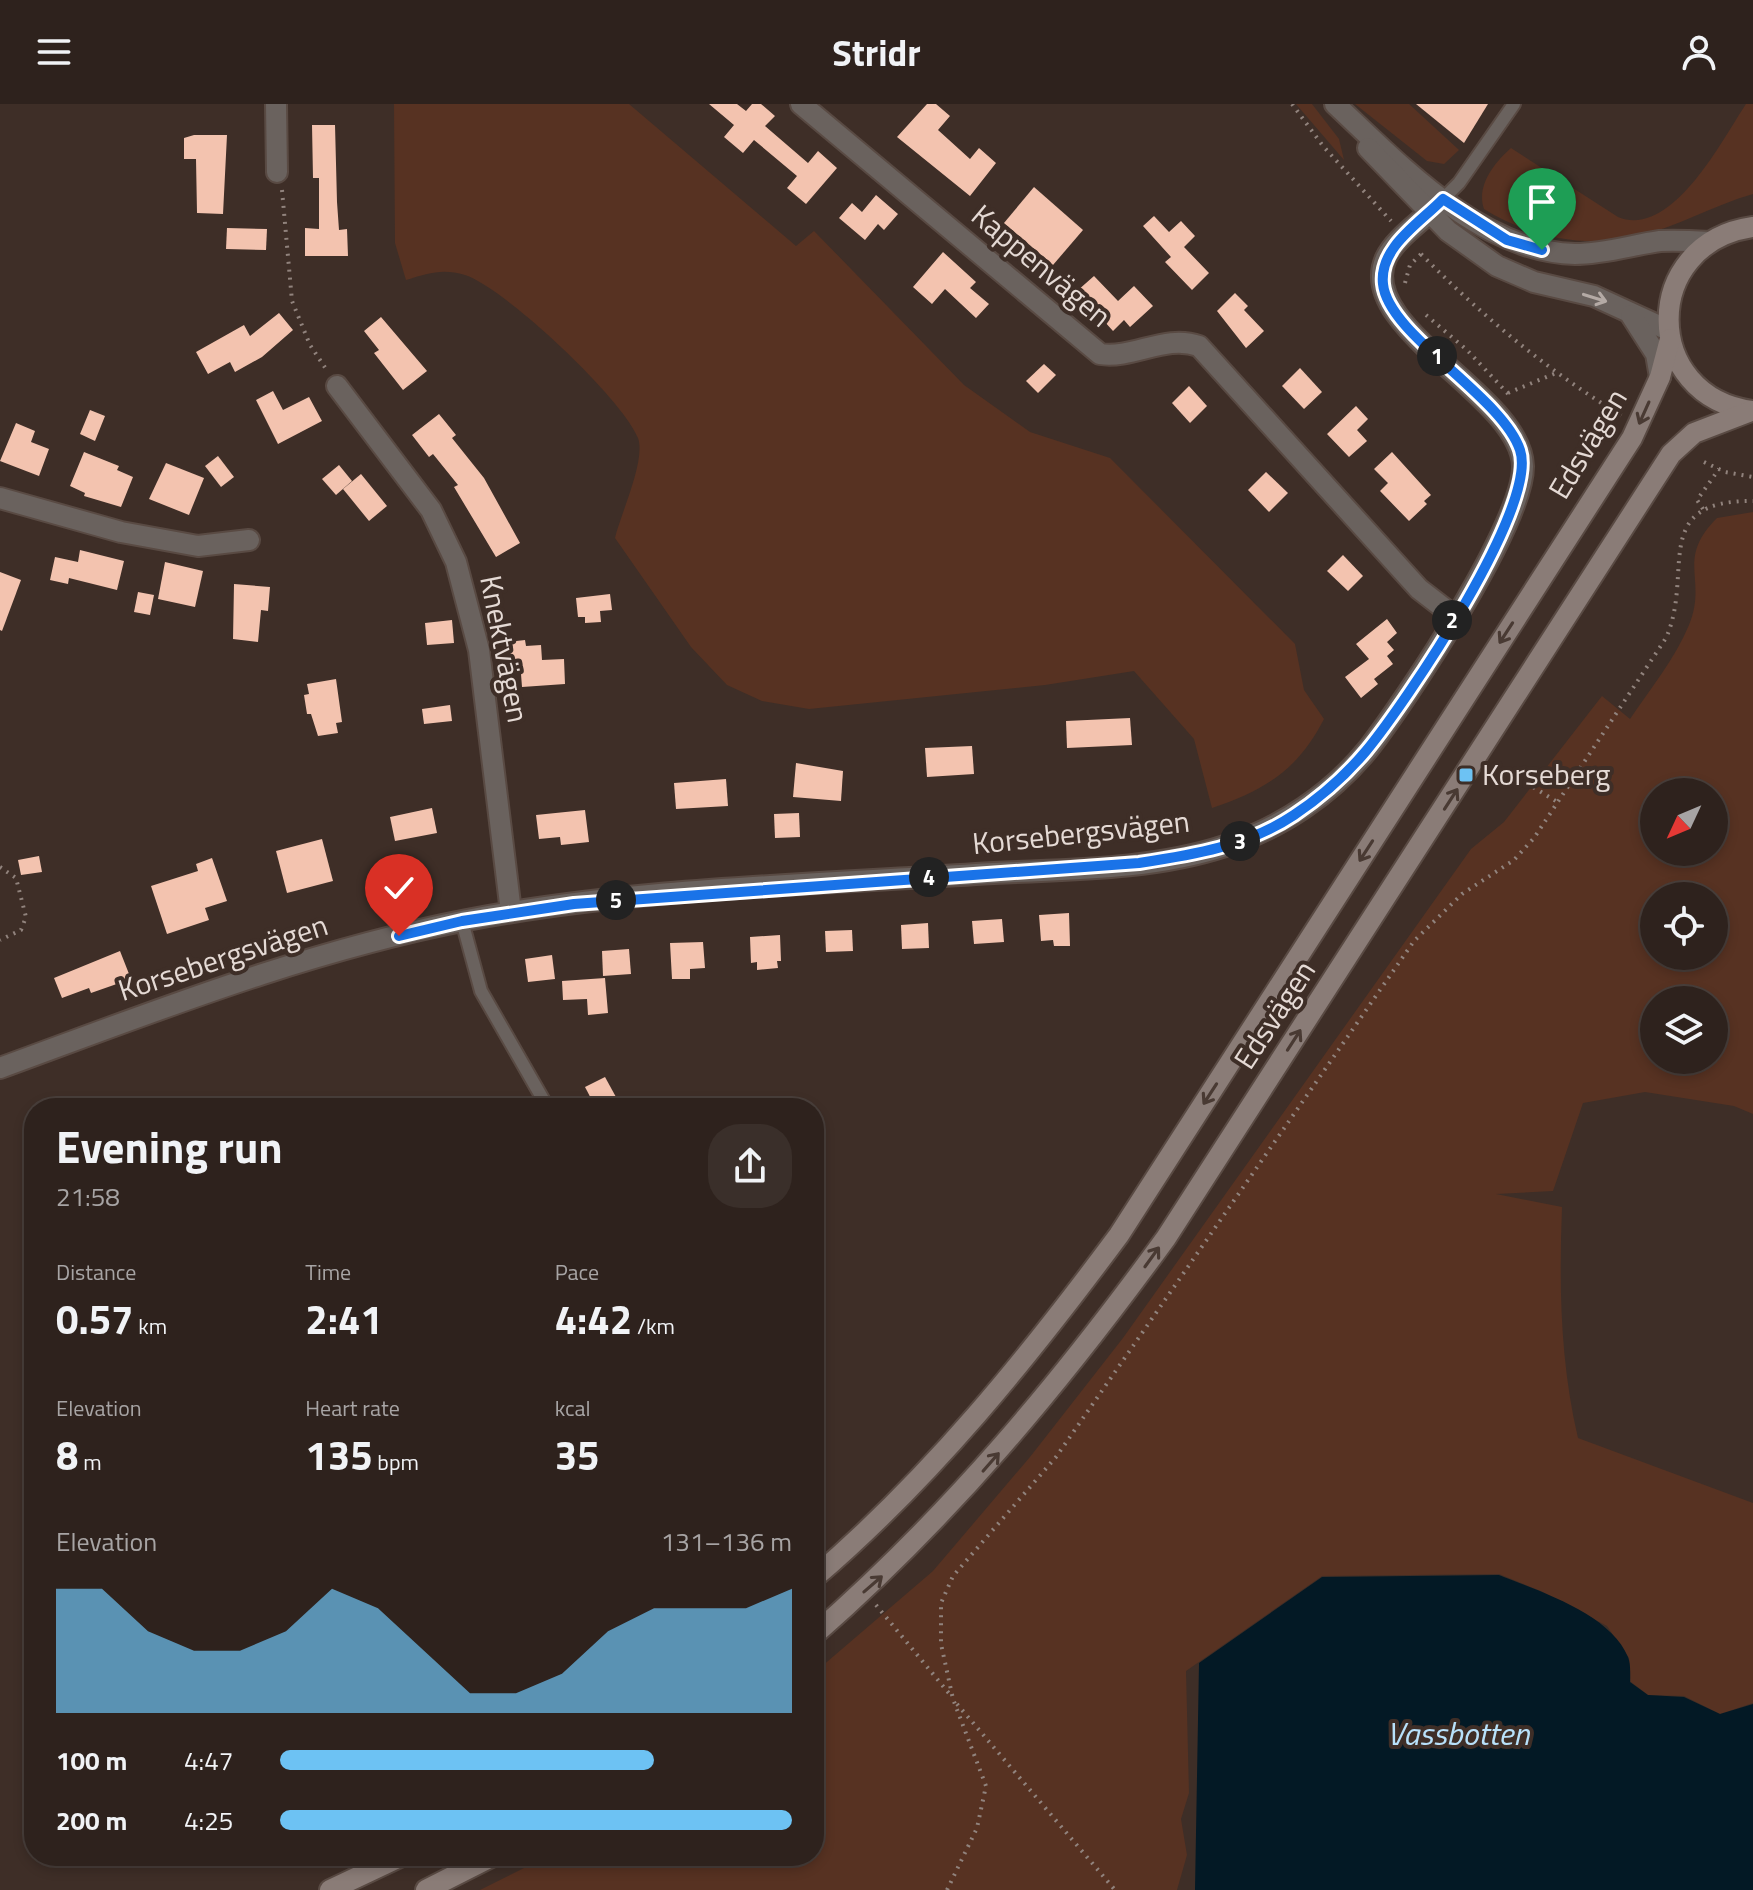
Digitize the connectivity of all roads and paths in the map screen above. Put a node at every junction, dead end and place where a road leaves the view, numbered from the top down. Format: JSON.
{"nodes":[{"id":1,"x":276,"y":104,"type":"edge"},
{"id":2,"x":801,"y":104,"type":"edge"},
{"id":3,"x":1292,"y":104,"type":"edge"},
{"id":4,"x":1333,"y":104,"type":"edge"},
{"id":5,"x":1514,"y":104,"type":"edge"},
{"id":6,"x":277,"y":172,"type":"joint"},
{"id":7,"x":1436,"y":206,"type":"junction"},
{"id":8,"x":1753,"y":227,"type":"edge"},
{"id":9,"x":1405,"y":235,"type":"junction"},
{"id":10,"x":1710,"y":242,"type":"junction"},
{"id":11,"x":1406,"y":289,"type":"dead end"},
{"id":12,"x":1626,"y":309,"type":"junction"},
{"id":13,"x":1424,"y":313,"type":"dead end"},
{"id":14,"x":1669,"y":335,"type":"junction"},
{"id":15,"x":1556,"y":373,"type":"junction"},
{"id":16,"x":1660,"y":377,"type":"junction"},
{"id":17,"x":337,"y":386,"type":"joint"},
{"id":18,"x":1508,"y":393,"type":"junction"},
{"id":19,"x":1518,"y":406,"type":"dead end"},
{"id":20,"x":1752,"y":411,"type":"edge"},
{"id":21,"x":1625,"y":418,"type":"dead end"},
{"id":22,"x":1704,"y":462,"type":"dead end"},
{"id":23,"x":1719,"y":469,"type":"junction"},
{"id":24,"x":1753,"y":477,"type":"edge"},
{"id":25,"x":0,"y":498,"type":"edge"},
{"id":26,"x":1753,"y":501,"type":"edge"},
{"id":27,"x":1703,"y":509,"type":"junction"},
{"id":28,"x":249,"y":540,"type":"dead end"},
{"id":29,"x":1454,"y":616,"type":"junction"},
{"id":30,"x":1499,"y":773,"type":"dead end"},
{"id":31,"x":1559,"y":803,"type":"junction"},
{"id":32,"x":0,"y":867,"type":"edge"},
{"id":33,"x":511,"y":912,"type":"junction"},
{"id":34,"x":462,"y":921,"type":"junction"},
{"id":35,"x":0,"y":940,"type":"edge"},
{"id":36,"x":0,"y":1068,"type":"edge"},
{"id":37,"x":542,"y":1098,"type":"edge"},
{"id":38,"x":824,"y":1569,"type":"edge"},
{"id":39,"x":864,"y":1591,"type":"junction"},
{"id":40,"x":824,"y":1626,"type":"edge"},
{"id":41,"x":953,"y":1699,"type":"junction"},
{"id":42,"x":381,"y":1866,"type":"edge"},
{"id":43,"x":473,"y":1866,"type":"edge"},
{"id":44,"x":330,"y":1890,"type":"edge"},
{"id":45,"x":426,"y":1890,"type":"edge"},
{"id":46,"x":947,"y":1890,"type":"edge"},
{"id":47,"x":1115,"y":1890,"type":"edge"}],
"edges":[{"from":1,"to":6,"type":"street"},
{"from":2,"to":29,"type":"street","name":"Kappenvägen"},
{"from":3,"to":9,"type":"path"},
{"from":4,"to":7,"type":"street"},
{"from":5,"to":7,"type":"lane"},
{"from":6,"to":17,"type":"path"},
{"from":7,"to":9,"type":"street","name":"Korsebergsvägen"},
{"from":7,"to":10,"type":"street"},
{"from":7,"to":12,"type":"street","one_way":true},
{"from":8,"to":10,"type":"main road"},
{"from":9,"to":29,"type":"street","name":"Korsebergsvägen"},
{"from":10,"to":14,"type":"main road","name":"Edsvägen"},
{"from":11,"to":15,"type":"path"},
{"from":12,"to":14,"type":"street"},
{"from":12,"to":16,"type":"street"},
{"from":13,"to":18,"type":"path"},
{"from":14,"to":16,"type":"main road","name":"Edsvägen"},
{"from":14,"to":20,"type":"main road"},
{"from":15,"to":18,"type":"path"},
{"from":15,"to":21,"type":"path"},
{"from":16,"to":38,"type":"main road","name":"Edsvägen","one_way":true},
{"from":17,"to":33,"type":"street","name":"Knektvägen"},
{"from":18,"to":19,"type":"path"},
{"from":39,"to":20,"type":"main road","name":"Edsvägen","one_way":true},
{"from":22,"to":23,"type":"path"},
{"from":23,"to":24,"type":"path"},
{"from":23,"to":27,"type":"path"},
{"from":25,"to":28,"type":"street"},
{"from":26,"to":27,"type":"path"},
{"from":27,"to":31,"type":"path"},
{"from":29,"to":33,"type":"street","name":"Korsebergsvägen"},
{"from":30,"to":31,"type":"path"},
{"from":31,"to":41,"type":"path"},
{"from":32,"to":35,"type":"path"},
{"from":33,"to":34,"type":"street","name":"Korsebergsvägen"},
{"from":34,"to":36,"type":"street","name":"Korsebergsvägen"},
{"from":34,"to":37,"type":"lane"},
{"from":39,"to":40,"type":"main road","name":"Edsvägen"},
{"from":39,"to":41,"type":"path"},
{"from":41,"to":46,"type":"path"},
{"from":41,"to":47,"type":"path"},
{"from":42,"to":44,"type":"main road"},
{"from":43,"to":45,"type":"main road"}]}
